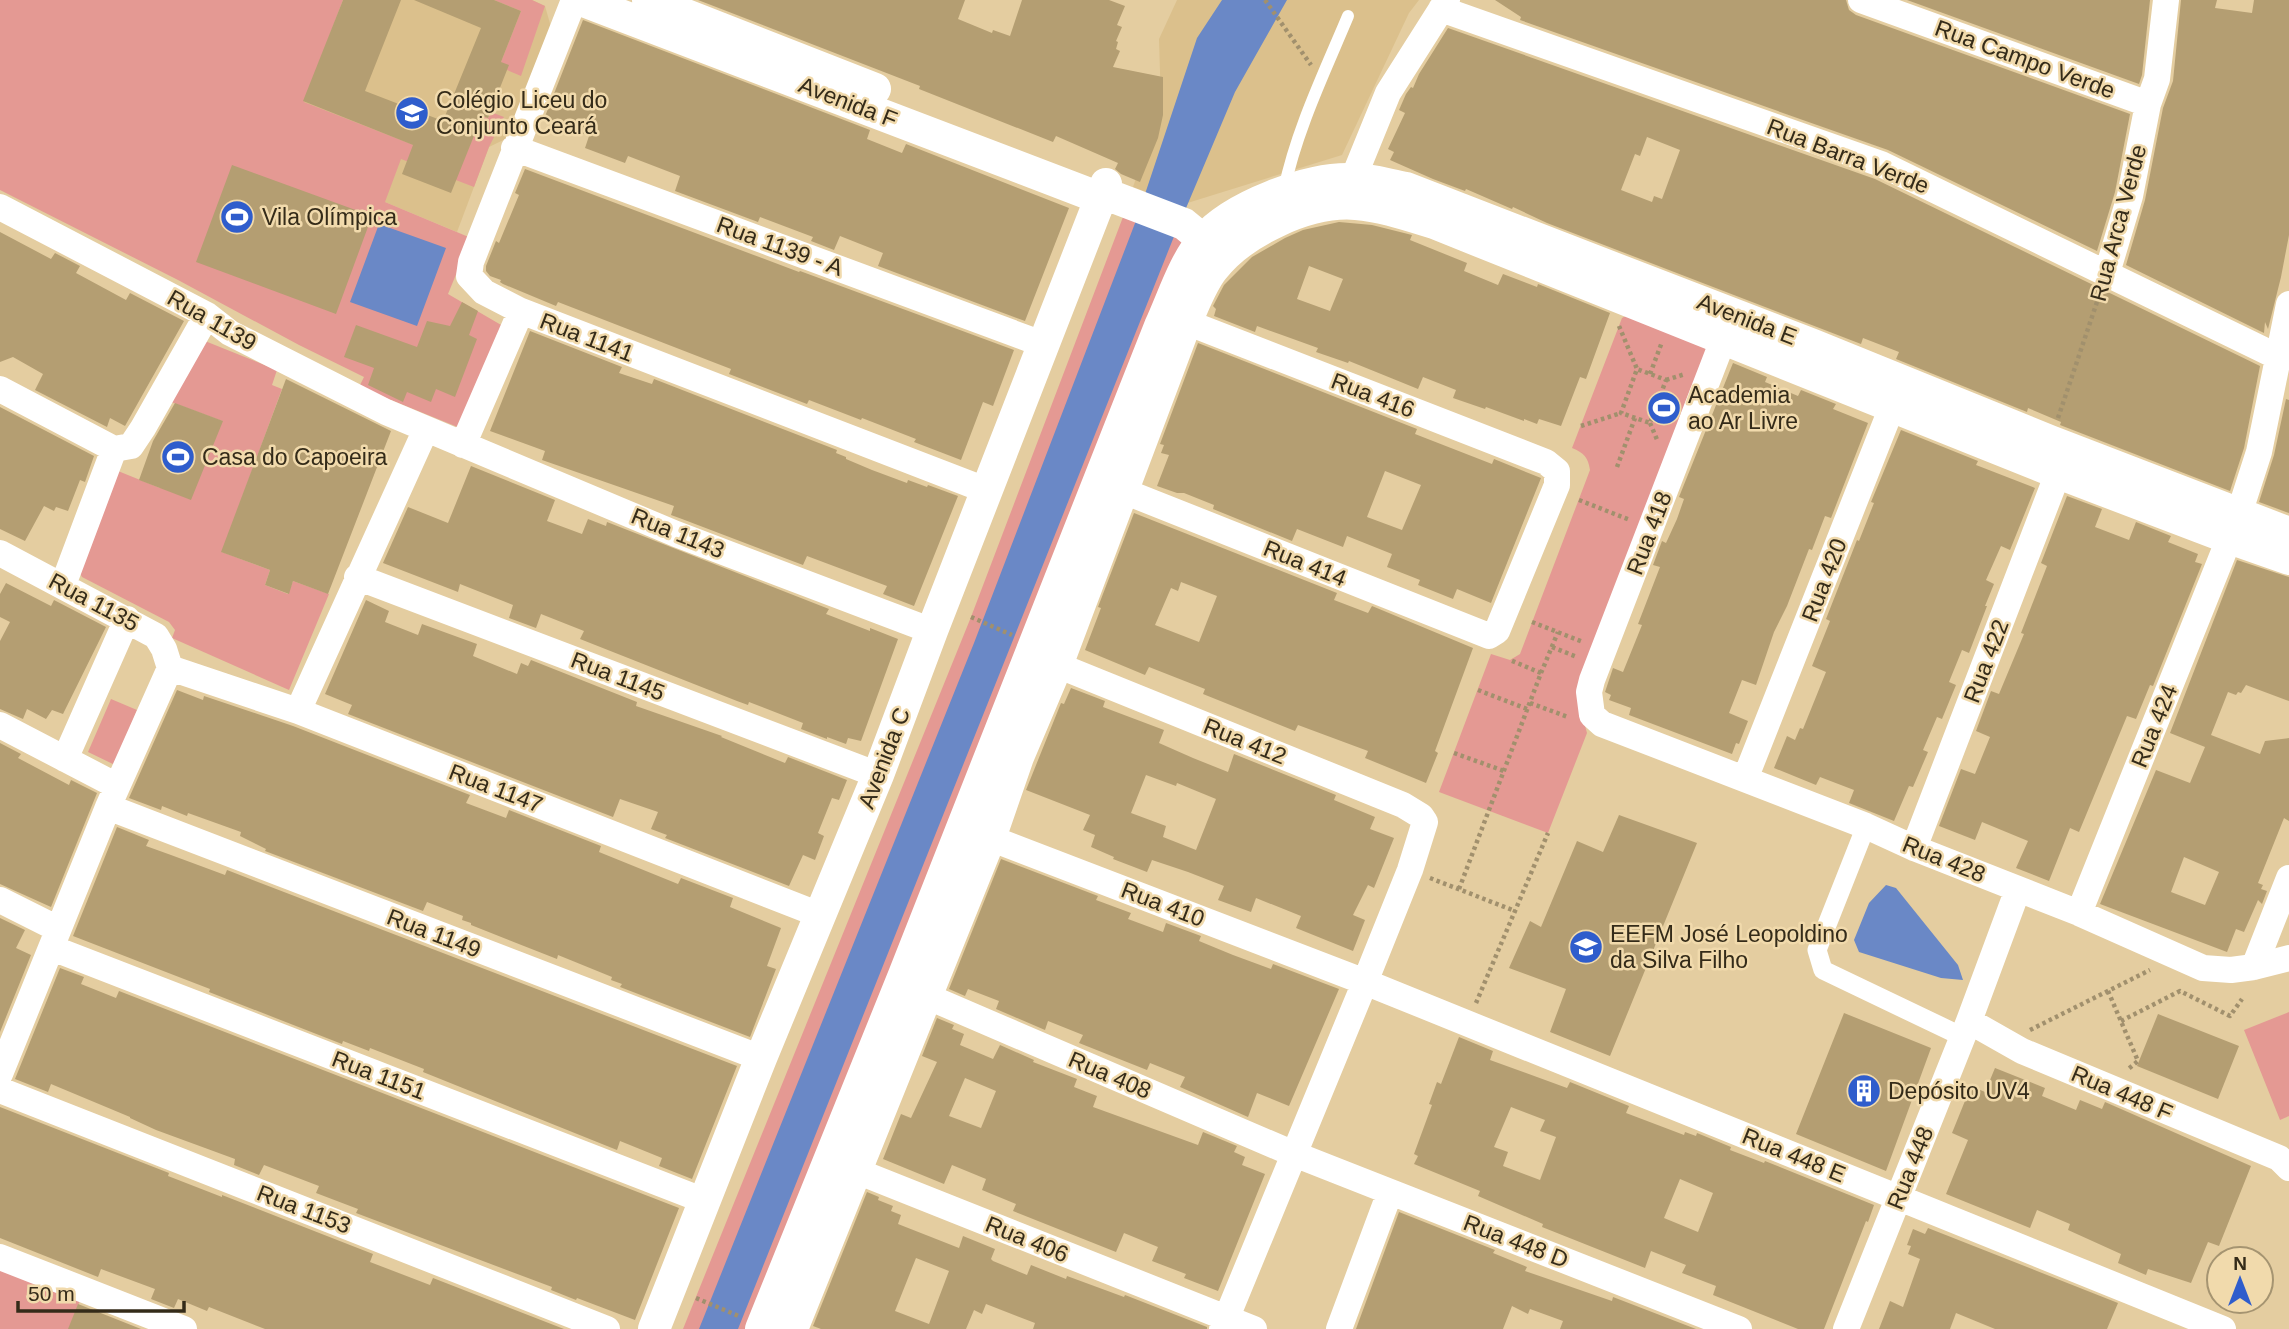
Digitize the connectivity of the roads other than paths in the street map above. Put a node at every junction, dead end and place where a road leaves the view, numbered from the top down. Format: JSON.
{"nodes":[{"id":1,"x":574,"y":0,"type":"edge"},
{"id":2,"x":581,"y":0,"type":"edge"},
{"id":3,"x":648,"y":0,"type":"edge"},
{"id":4,"x":1861,"y":0,"type":"edge"},
{"id":5,"x":2166,"y":0,"type":"edge"},
{"id":6,"x":1444,"y":4,"type":"edge"},
{"id":7,"x":1348,"y":16,"type":"dead end"},
{"id":8,"x":730,"y":44,"type":"junction"},
{"id":9,"x":2148,"y":104,"type":"junction"},
{"id":10,"x":514,"y":148,"type":"junction"},
{"id":11,"x":1353,"y":191,"type":"junction"},
{"id":12,"x":1283,"y":192,"type":"junction"},
{"id":13,"x":1111,"y":195,"type":"junction"},
{"id":14,"x":0,"y":207,"type":"edge"},
{"id":15,"x":1204,"y":240,"type":"junction"},
{"id":16,"x":2107,"y":273,"type":"junction"},
{"id":17,"x":2289,"y":304,"type":"edge"},
{"id":18,"x":521,"y":311,"type":"junction"},
{"id":19,"x":207,"y":315,"type":"junction"},
{"id":20,"x":1186,"y":322,"type":"junction"},
{"id":21,"x":1723,"y":340,"type":"junction"},
{"id":22,"x":1045,"y":345,"type":"junction"},
{"id":23,"x":1808,"y":357,"type":"junction"},
{"id":24,"x":2278,"y":357,"type":"junction"},
{"id":25,"x":0,"y":389,"type":"edge"},
{"id":26,"x":1897,"y":394,"type":"junction"},
{"id":27,"x":426,"y":429,"type":"junction"},
{"id":28,"x":463,"y":445,"type":"junction"},
{"id":29,"x":114,"y":449,"type":"junction"},
{"id":30,"x":2058,"y":472,"type":"junction"},
{"id":31,"x":1121,"y":490,"type":"junction"},
{"id":32,"x":988,"y":491,"type":"junction"},
{"id":33,"x":2234,"y":526,"type":"junction"},
{"id":34,"x":2289,"y":533,"type":"edge"},
{"id":35,"x":0,"y":553,"type":"edge"},
{"id":36,"x":2289,"y":559,"type":"edge"},
{"id":37,"x":358,"y":577,"type":"junction"},
{"id":38,"x":62,"y":585,"type":"junction"},
{"id":39,"x":127,"y":619,"type":"junction"},
{"id":40,"x":932,"y":631,"type":"junction"},
{"id":41,"x":1489,"y":636,"type":"joint"},
{"id":42,"x":1057,"y":665,"type":"junction"},
{"id":43,"x":170,"y":668,"type":"junction"},
{"id":44,"x":298,"y":711,"type":"junction"},
{"id":45,"x":1602,"y":724,"type":"joint"},
{"id":46,"x":0,"y":725,"type":"edge"},
{"id":47,"x":65,"y":759,"type":"junction"},
{"id":48,"x":878,"y":775,"type":"junction"},
{"id":49,"x":1745,"y":779,"type":"junction"},
{"id":50,"x":112,"y":797,"type":"junction"},
{"id":51,"x":963,"y":822,"type":"junction"},
{"id":52,"x":1866,"y":826,"type":"junction"},
{"id":53,"x":990,"y":838,"type":"junction"},
{"id":54,"x":1914,"y":848,"type":"junction"},
{"id":55,"x":2289,"y":878,"type":"edge"},
{"id":56,"x":2018,"y":889,"type":"junction"},
{"id":57,"x":0,"y":900,"type":"edge"},
{"id":58,"x":2079,"y":913,"type":"junction"},
{"id":59,"x":820,"y":915,"type":"junction"},
{"id":60,"x":55,"y":938,"type":"junction"},
{"id":61,"x":2289,"y":958,"type":"edge"},
{"id":62,"x":2254,"y":967,"type":"junction"},
{"id":63,"x":1365,"y":982,"type":"junction"},
{"id":64,"x":926,"y":996,"type":"junction"},
{"id":65,"x":1966,"y":1029,"type":"junction"},
{"id":66,"x":761,"y":1058,"type":"junction"},
{"id":67,"x":1,"y":1074,"type":"edge"},
{"id":68,"x":1294,"y":1154,"type":"junction"},
{"id":69,"x":2286,"y":1160,"type":"edge"},
{"id":70,"x":843,"y":1165,"type":"junction"},
{"id":71,"x":1390,"y":1192,"type":"junction"},
{"id":72,"x":1898,"y":1197,"type":"junction"},
{"id":73,"x":705,"y":1201,"type":"junction"},
{"id":74,"x":0,"y":1257,"type":"edge"},
{"id":75,"x":754,"y":1324,"type":"edge"},
{"id":76,"x":1224,"y":1324,"type":"edge"},
{"id":77,"x":184,"y":1329,"type":"edge"},
{"id":78,"x":607,"y":1329,"type":"edge"},
{"id":79,"x":654,"y":1329,"type":"edge"},
{"id":80,"x":792,"y":1329,"type":"edge"},
{"id":81,"x":1254,"y":1329,"type":"edge"},
{"id":82,"x":1339,"y":1329,"type":"edge"},
{"id":83,"x":1739,"y":1329,"type":"edge"},
{"id":84,"x":1846,"y":1329,"type":"edge"},
{"id":85,"x":2223,"y":1329,"type":"edge"}],
"edges":[{"from":1,"to":10,"type":"street","name":"Rua 1141"},
{"from":2,"to":8,"type":"street","name":"Avenida F"},
{"from":3,"to":8,"type":"street","name":"Avenida F"},
{"from":4,"to":9,"type":"street","name":"Rua Campo Verde"},
{"from":5,"to":9,"type":"street","name":"Rua Arca Verde"},
{"from":6,"to":11,"type":"street"},
{"from":6,"to":16,"type":"street","name":"Rua Barra Verde"},
{"from":7,"to":12,"type":"lane"},
{"from":8,"to":13,"type":"street","name":"Avenida F"},
{"from":9,"to":16,"type":"street","name":"Rua Arca Verde"},
{"from":10,"to":18,"type":"street","name":"Rua 1141"},
{"from":10,"to":22,"type":"street","name":"Rua 1139 - A"},
{"from":11,"to":12,"type":"street","name":"Avenida E"},
{"from":11,"to":15,"type":"street","name":"Avenida E"},
{"from":11,"to":21,"type":"street","name":"Avenida E"},
{"from":11,"to":23,"type":"street","name":"Avenida E"},
{"from":12,"to":15,"type":"street","name":"Avenida E"},
{"from":13,"to":15,"type":"street","name":"Avenida F"},
{"from":13,"to":22,"type":"street","name":"Avenida C"},
{"from":14,"to":19,"type":"street","name":"Rua 1139"},
{"from":15,"to":20,"type":"street"},
{"from":15,"to":51,"type":"street"},
{"from":16,"to":24,"type":"street","name":"Rua Barra Verde"},
{"from":17,"to":24,"type":"street","name":"Rua 424"},
{"from":18,"to":28,"type":"street"},
{"from":18,"to":32,"type":"street","name":"Rua 1141"},
{"from":19,"to":27,"type":"street","name":"Rua 1139"},
{"from":19,"to":29,"type":"street"},
{"from":20,"to":31,"type":"street"},
{"from":20,"to":41,"type":"street","name":"Rua 416"},
{"from":21,"to":23,"type":"street","name":"Avenida E"},
{"from":21,"to":45,"type":"street","name":"Rua 418"},
{"from":22,"to":32,"type":"street","name":"Avenida C"},
{"from":23,"to":26,"type":"street","name":"Avenida E"},
{"from":24,"to":33,"type":"street","name":"Rua 424"},
{"from":25,"to":29,"type":"street"},
{"from":26,"to":30,"type":"street","name":"Avenida E"},
{"from":26,"to":33,"type":"street","name":"Avenida E"},
{"from":26,"to":49,"type":"street","name":"Rua 420"},
{"from":27,"to":28,"type":"street","name":"Rua 1143"},
{"from":27,"to":37,"type":"street"},
{"from":28,"to":40,"type":"street","name":"Rua 1143"},
{"from":29,"to":38,"type":"street"},
{"from":30,"to":33,"type":"street","name":"Avenida E"},
{"from":30,"to":54,"type":"street","name":"Rua 422"},
{"from":31,"to":41,"type":"street","name":"Rua 414"},
{"from":31,"to":42,"type":"street"},
{"from":32,"to":40,"type":"street","name":"Avenida C"},
{"from":33,"to":34,"type":"street","name":"Avenida E"},
{"from":33,"to":36,"type":"street","name":"Avenida E"},
{"from":33,"to":58,"type":"street","name":"Rua 424"},
{"from":35,"to":38,"type":"street","name":"Rua 1135"},
{"from":37,"to":44,"type":"street"},
{"from":37,"to":48,"type":"street","name":"Rua 1145"},
{"from":38,"to":39,"type":"street","name":"Rua 1135"},
{"from":39,"to":43,"type":"street","name":"Rua 1135"},
{"from":39,"to":47,"type":"street"},
{"from":40,"to":48,"type":"street","name":"Avenida C"},
{"from":42,"to":53,"type":"street"},
{"from":42,"to":63,"type":"street","name":"Rua 412"},
{"from":43,"to":44,"type":"street","name":"Rua 1147"},
{"from":43,"to":50,"type":"street"},
{"from":44,"to":59,"type":"street","name":"Rua 1147"},
{"from":45,"to":49,"type":"street","name":"Rua 428"},
{"from":46,"to":47,"type":"street","name":"Rua 1149"},
{"from":47,"to":50,"type":"street","name":"Rua 1149"},
{"from":48,"to":59,"type":"street","name":"Avenida C"},
{"from":49,"to":52,"type":"street","name":"Rua 428"},
{"from":50,"to":60,"type":"street"},
{"from":50,"to":66,"type":"street","name":"Rua 1149"},
{"from":51,"to":53,"type":"street","name":"Rua 410"},
{"from":51,"to":70,"type":"street"},
{"from":52,"to":54,"type":"street","name":"Rua 428"},
{"from":52,"to":65,"type":"street"},
{"from":53,"to":63,"type":"street","name":"Rua 410"},
{"from":53,"to":64,"type":"street"},
{"from":54,"to":56,"type":"street","name":"Rua 428"},
{"from":55,"to":62,"type":"street"},
{"from":56,"to":58,"type":"street","name":"Rua 428"},
{"from":56,"to":65,"type":"street","name":"Rua 448"},
{"from":57,"to":60,"type":"street","name":"Rua 1151"},
{"from":58,"to":62,"type":"street","name":"Rua 428"},
{"from":59,"to":66,"type":"street","name":"Avenida C"},
{"from":60,"to":67,"type":"street"},
{"from":60,"to":73,"type":"street","name":"Rua 1151"},
{"from":61,"to":62,"type":"street","name":"Rua 428"},
{"from":63,"to":68,"type":"street"},
{"from":63,"to":72,"type":"street","name":"Rua 448 E"},
{"from":64,"to":68,"type":"street","name":"Rua 408"},
{"from":64,"to":70,"type":"street"},
{"from":65,"to":69,"type":"street","name":"Rua 448 F"},
{"from":65,"to":72,"type":"street","name":"Rua 448"},
{"from":66,"to":73,"type":"street","name":"Avenida C"},
{"from":67,"to":78,"type":"street","name":"Rua 1153"},
{"from":68,"to":71,"type":"street","name":"Rua 448 D"},
{"from":68,"to":76,"type":"street"},
{"from":70,"to":75,"type":"street"},
{"from":70,"to":76,"type":"street","name":"Rua 406"},
{"from":70,"to":80,"type":"street"},
{"from":71,"to":82,"type":"street"},
{"from":71,"to":83,"type":"street","name":"Rua 448 D"},
{"from":72,"to":84,"type":"street","name":"Rua 448"},
{"from":72,"to":85,"type":"street","name":"Rua 448 E"},
{"from":73,"to":79,"type":"street","name":"Avenida C"},
{"from":74,"to":77,"type":"street"},
{"from":76,"to":81,"type":"street","name":"Rua 406"}]}
